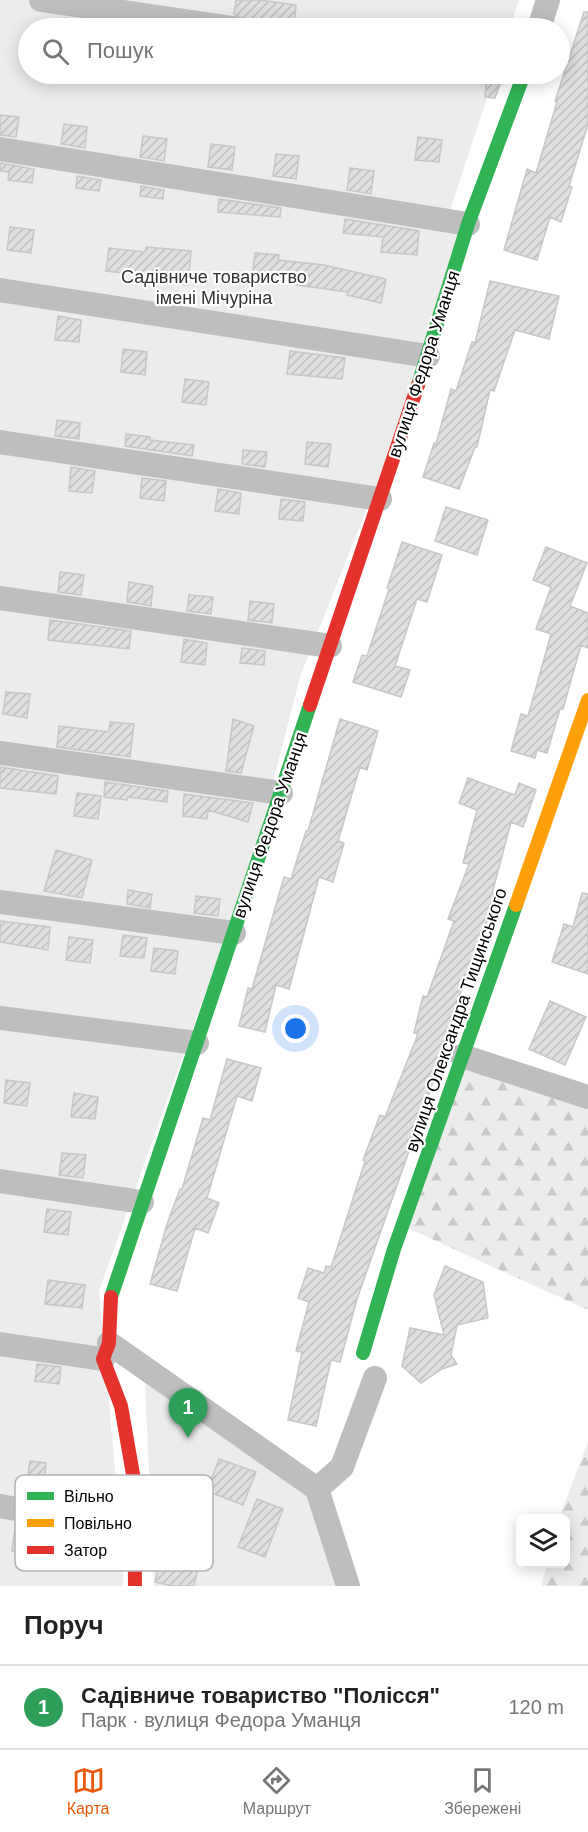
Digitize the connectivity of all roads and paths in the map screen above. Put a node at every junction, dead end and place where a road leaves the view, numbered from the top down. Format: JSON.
{"nodes":[{"id":1,"x":41,"y":0,"type":"edge"},
{"id":2,"x":548,"y":0,"type":"edge"},
{"id":3,"x":164,"y":18,"type":"edge"},
{"id":4,"x":542,"y":18,"type":"edge"},
{"id":5,"x":520,"y":84,"type":"edge"},
{"id":6,"x":0,"y":149,"type":"edge"},
{"id":7,"x":468,"y":224,"type":"junction"},
{"id":8,"x":0,"y":290,"type":"edge"},
{"id":9,"x":428,"y":356,"type":"junction"},
{"id":10,"x":0,"y":442,"type":"edge"},
{"id":11,"x":380,"y":500,"type":"junction"},
{"id":12,"x":0,"y":598,"type":"edge"},
{"id":13,"x":330,"y":646,"type":"junction"},
{"id":14,"x":588,"y":700,"type":"edge"},
{"id":15,"x":0,"y":753,"type":"edge"},
{"id":16,"x":281,"y":793,"type":"junction"},
{"id":17,"x":0,"y":902,"type":"edge"},
{"id":18,"x":234,"y":933,"type":"junction"},
{"id":19,"x":0,"y":1018,"type":"edge"},
{"id":20,"x":197,"y":1043,"type":"junction"},
{"id":21,"x":462,"y":1056,"type":"junction"},
{"id":22,"x":588,"y":1097,"type":"edge"},
{"id":23,"x":0,"y":1181,"type":"edge"},
{"id":24,"x":142,"y":1202,"type":"junction"},
{"id":25,"x":0,"y":1344,"type":"edge"},
{"id":26,"x":106,"y":1351,"type":"junction"},
{"id":27,"x":363,"y":1353,"type":"dead end"},
{"id":28,"x":375,"y":1378,"type":"dead end"},
{"id":29,"x":133,"y":1475,"type":"edge"},
{"id":30,"x":317,"y":1489,"type":"junction"},
{"id":31,"x":0,"y":1506,"type":"edge"},
{"id":32,"x":15,"y":1509,"type":"edge"},
{"id":33,"x":348,"y":1586,"type":"edge"}],
"edges":[{"from":1,"to":3,"type":"street"},
{"from":2,"to":4,"type":"street"},
{"from":5,"to":7,"type":"street","name":"вулиця Федора Уманця"},
{"from":6,"to":7,"type":"street"},
{"from":7,"to":9,"type":"street","name":"вулиця Федора Уманця"},
{"from":8,"to":9,"type":"street"},
{"from":9,"to":11,"type":"street","name":"вулиця Федора Уманця"},
{"from":10,"to":11,"type":"street"},
{"from":11,"to":13,"type":"street","name":"вулиця Федора Уманця"},
{"from":12,"to":13,"type":"street"},
{"from":13,"to":16,"type":"street","name":"вулиця Федора Уманця"},
{"from":14,"to":21,"type":"street","name":"вулиця Олександра Тищинського"},
{"from":15,"to":16,"type":"street"},
{"from":16,"to":18,"type":"street","name":"вулиця Федора Уманця"},
{"from":17,"to":18,"type":"street"},
{"from":18,"to":20,"type":"street","name":"вулиця Федора Уманця"},
{"from":19,"to":20,"type":"street"},
{"from":20,"to":24,"type":"street","name":"вулиця Федора Уманця"},
{"from":21,"to":22,"type":"street"},
{"from":21,"to":27,"type":"street","name":"вулиця Олександра Тищинського"},
{"from":23,"to":24,"type":"street"},
{"from":24,"to":26,"type":"street","name":"вулиця Федора Уманця"},
{"from":25,"to":26,"type":"street"},
{"from":26,"to":29,"type":"street","name":"вулиця Федора Уманця"},
{"from":26,"to":30,"type":"street"},
{"from":28,"to":30,"type":"street"},
{"from":30,"to":33,"type":"street"},
{"from":31,"to":32,"type":"street"}]}
